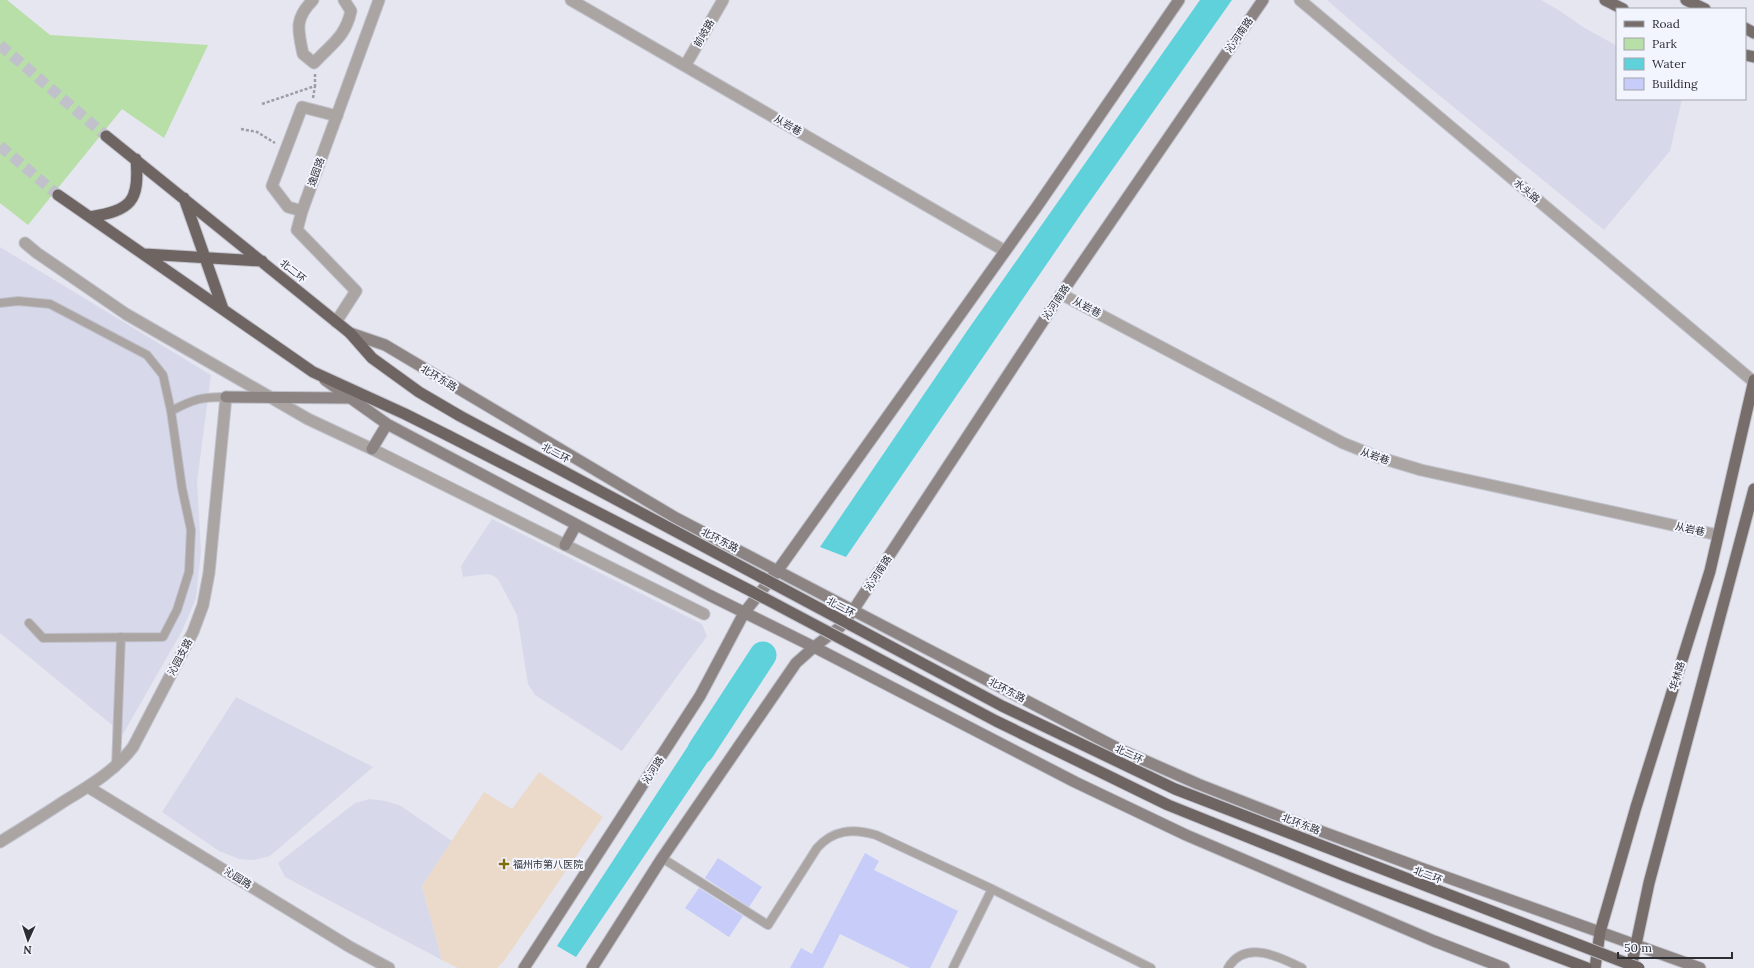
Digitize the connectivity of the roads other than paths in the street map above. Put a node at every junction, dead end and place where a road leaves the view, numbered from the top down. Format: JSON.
{"nodes":[{"id":1,"x":313,"y":0,"type":"edge"},
{"id":2,"x":344,"y":0,"type":"edge"},
{"id":3,"x":379,"y":0,"type":"edge"},
{"id":4,"x":571,"y":0,"type":"edge"},
{"id":5,"x":723,"y":0,"type":"edge"},
{"id":6,"x":1179,"y":0,"type":"edge"},
{"id":7,"x":1263,"y":0,"type":"edge"},
{"id":8,"x":1300,"y":0,"type":"edge"},
{"id":9,"x":1605,"y":0,"type":"edge"},
{"id":10,"x":1686,"y":0,"type":"edge"},
{"id":11,"x":1621,"y":8,"type":"edge"},
{"id":12,"x":1703,"y":8,"type":"edge"},
{"id":13,"x":685,"y":66,"type":"junction"},
{"id":14,"x":337,"y":116,"type":"junction"},
{"id":15,"x":106,"y":136,"type":"tunnel mouth"},
{"id":16,"x":136,"y":159,"type":"junction"},
{"id":17,"x":58,"y":195,"type":"tunnel mouth"},
{"id":18,"x":184,"y":198,"type":"junction"},
{"id":19,"x":302,"y":211,"type":"junction"},
{"id":20,"x":90,"y":217,"type":"junction"},
{"id":21,"x":25,"y":243,"type":"dead end"},
{"id":22,"x":1005,"y":251,"type":"junction"},
{"id":23,"x":144,"y":254,"type":"junction"},
{"id":24,"x":205,"y":258,"type":"junction"},
{"id":25,"x":262,"y":261,"type":"junction"},
{"id":26,"x":1061,"y":294,"type":"junction"},
{"id":27,"x":0,"y":303,"type":"edge"},
{"id":28,"x":223,"y":309,"type":"junction"},
{"id":29,"x":336,"y":322,"type":"junction"},
{"id":30,"x":350,"y":333,"type":"junction"},
{"id":31,"x":313,"y":372,"type":"junction"},
{"id":32,"x":1754,"y":381,"type":"edge"},
{"id":33,"x":226,"y":397,"type":"junction"},
{"id":34,"x":270,"y":398,"type":"junction"},
{"id":35,"x":349,"y":398,"type":"junction"},
{"id":36,"x":172,"y":411,"type":"junction"},
{"id":37,"x":387,"y":424,"type":"junction"},
{"id":38,"x":372,"y":449,"type":"junction"},
{"id":39,"x":1754,"y":489,"type":"edge"},
{"id":40,"x":576,"y":524,"type":"junction"},
{"id":41,"x":1718,"y":535,"type":"junction"},
{"id":42,"x":565,"y":545,"type":"junction"},
{"id":43,"x":778,"y":570,"type":"junction"},
{"id":44,"x":854,"y":609,"type":"junction"},
{"id":45,"x":744,"y":613,"type":"junction"},
{"id":46,"x":704,"y":614,"type":"dead end"},
{"id":47,"x":29,"y":623,"type":"dead end"},
{"id":48,"x":121,"y":637,"type":"junction"},
{"id":49,"x":814,"y":647,"type":"junction"},
{"id":50,"x":116,"y":767,"type":"junction"},
{"id":51,"x":88,"y":787,"type":"junction"},
{"id":52,"x":0,"y":842,"type":"edge"},
{"id":53,"x":662,"y":858,"type":"junction"},
{"id":54,"x":992,"y":889,"type":"junction"},
{"id":55,"x":1600,"y":932,"type":"junction"},
{"id":56,"x":1635,"y":945,"type":"junction"},
{"id":57,"x":389,"y":968,"type":"edge"},
{"id":58,"x":524,"y":968,"type":"edge"},
{"id":59,"x":592,"y":968,"type":"edge"},
{"id":60,"x":953,"y":968,"type":"edge"},
{"id":61,"x":1151,"y":968,"type":"edge"},
{"id":62,"x":1228,"y":968,"type":"edge"},
{"id":63,"x":1302,"y":968,"type":"edge"},
{"id":64,"x":1504,"y":968,"type":"edge"},
{"id":65,"x":1588,"y":968,"type":"edge"},
{"id":66,"x":1595,"y":968,"type":"edge"},
{"id":67,"x":1631,"y":968,"type":"edge"},
{"id":68,"x":1639,"y":968,"type":"edge"},
{"id":69,"x":1700,"y":968,"type":"edge"}],
"edges":[{"from":1,"to":2,"type":"street"},
{"from":3,"to":14,"type":"street","name":"逸园路"},
{"from":4,"to":13,"type":"street","name":"从岩巷"},
{"from":5,"to":13,"type":"street","name":"前岐路"},
{"from":6,"to":22,"type":"main road"},
{"from":7,"to":26,"type":"main road","name":"沁河南路"},
{"from":8,"to":32,"type":"street","name":"水头路"},
{"from":9,"to":11,"type":"main road"},
{"from":10,"to":12,"type":"main road"},
{"from":13,"to":22,"type":"street","name":"从岩巷"},
{"from":14,"to":19,"type":"street","name":"逸园路"},
{"from":14,"to":19,"type":"street"},
{"from":15,"to":16,"type":"highway","name":"北二环"},
{"from":16,"to":18,"type":"highway","name":"北二环"},
{"from":16,"to":20,"type":"highway"},
{"from":17,"to":20,"type":"highway"},
{"from":18,"to":24,"type":"highway"},
{"from":18,"to":25,"type":"highway","name":"北二环"},
{"from":19,"to":29,"type":"street","name":"逸园路"},
{"from":20,"to":23,"type":"highway"},
{"from":21,"to":34,"type":"street"},
{"from":22,"to":43,"type":"main road"},
{"from":23,"to":24,"type":"highway"},
{"from":23,"to":28,"type":"highway"},
{"from":24,"to":25,"type":"highway"},
{"from":24,"to":28,"type":"highway"},
{"from":25,"to":29,"type":"highway","name":"北二环"},
{"from":26,"to":41,"type":"street","name":"从岩巷"},
{"from":26,"to":44,"type":"main road","name":"沁河南路"},
{"from":27,"to":36,"type":"lane"},
{"from":28,"to":31,"type":"highway"},
{"from":29,"to":30,"type":"highway","name":"北二环"},
{"from":30,"to":43,"type":"main road","name":"北环东路"},
{"from":30,"to":68,"type":"highway","name":"北二环","bridge":true},
{"from":31,"to":35,"type":"main road"},
{"from":31,"to":65,"type":"highway","bridge":true},
{"from":32,"to":41,"type":"main road","name":"华林路"},
{"from":33,"to":34,"type":"main road"},
{"from":33,"to":36,"type":"lane"},
{"from":33,"to":50,"type":"street","name":"沁园支路"},
{"from":34,"to":35,"type":"main road"},
{"from":34,"to":38,"type":"street"},
{"from":35,"to":37,"type":"main road"},
{"from":36,"to":48,"type":"lane"},
{"from":37,"to":38,"type":"main road"},
{"from":37,"to":40,"type":"main road"},
{"from":38,"to":42,"type":"street"},
{"from":39,"to":56,"type":"main road"},
{"from":40,"to":42,"type":"main road"},
{"from":40,"to":45,"type":"main road"},
{"from":41,"to":55,"type":"main road","name":"华林路"},
{"from":42,"to":46,"type":"street"},
{"from":43,"to":44,"type":"main road","name":"北环东路"},
{"from":43,"to":45,"type":"main road","name":"沁河路"},
{"from":44,"to":49,"type":"main road"},
{"from":44,"to":55,"type":"main road","name":"北环东路"},
{"from":45,"to":49,"type":"main road"},
{"from":45,"to":58,"type":"main road","name":"沁河路"},
{"from":47,"to":48,"type":"lane"},
{"from":48,"to":50,"type":"lane"},
{"from":49,"to":53,"type":"main road"},
{"from":49,"to":64,"type":"main road"},
{"from":50,"to":51,"type":"street","name":"沁园支路"},
{"from":51,"to":52,"type":"street","name":"沁园支路"},
{"from":51,"to":57,"type":"street","name":"沁园路"},
{"from":53,"to":54,"type":"lane"},
{"from":53,"to":59,"type":"main road"},
{"from":54,"to":60,"type":"lane"},
{"from":54,"to":61,"type":"lane"},
{"from":55,"to":56,"type":"main road","name":"北环东路"},
{"from":55,"to":66,"type":"main road","name":"华林路"},
{"from":56,"to":67,"type":"main road"},
{"from":56,"to":69,"type":"main road","name":"北环东路"},
{"from":62,"to":63,"type":"lane"}]}
